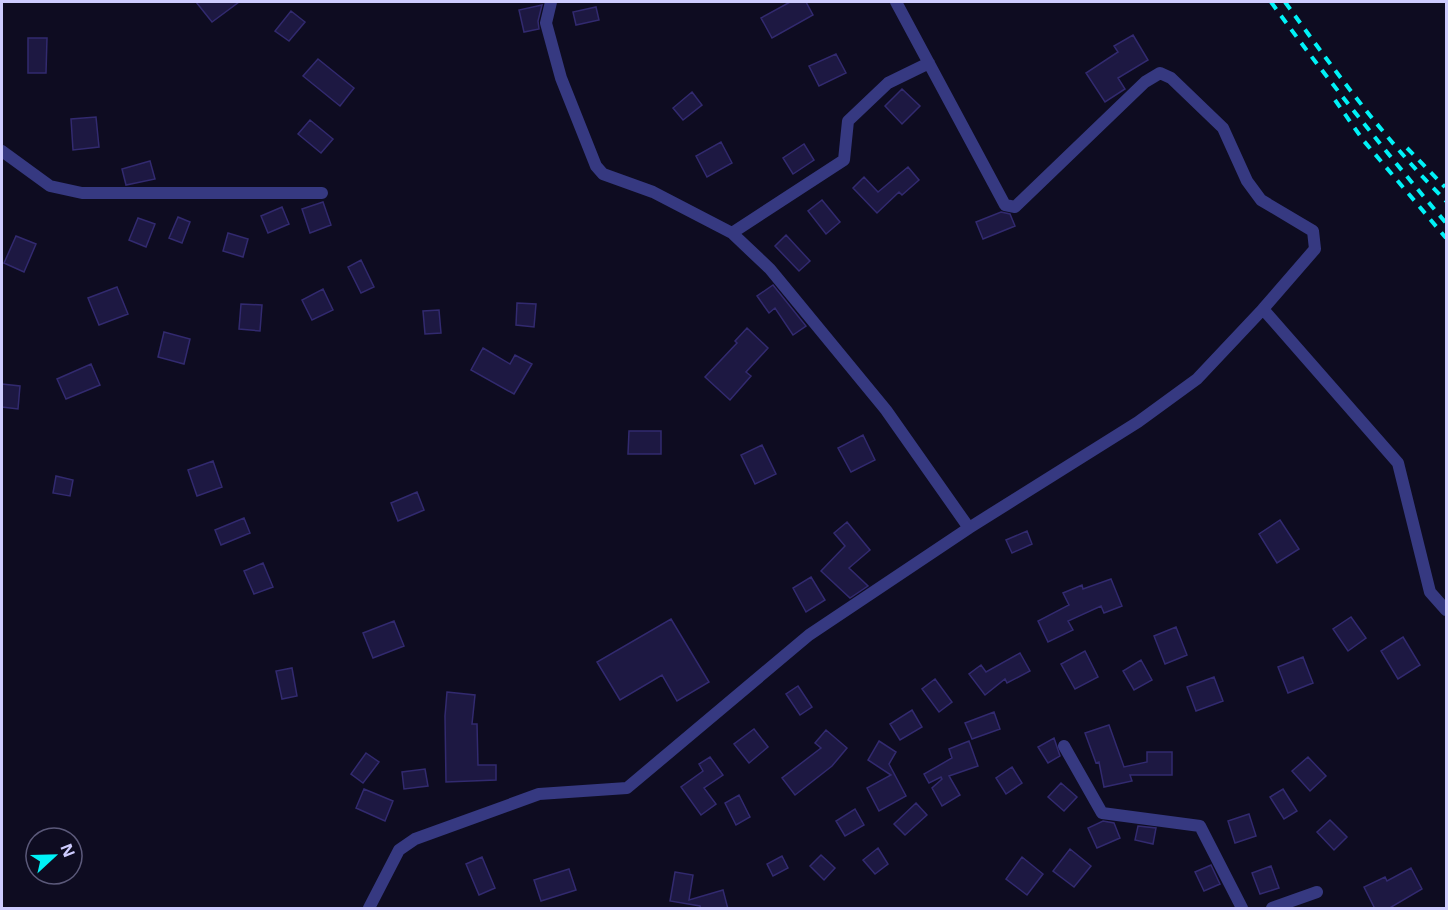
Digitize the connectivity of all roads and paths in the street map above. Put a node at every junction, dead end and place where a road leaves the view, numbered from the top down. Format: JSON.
{"nodes":[{"id":1,"x":551,"y":2,"type":"edge"},
{"id":2,"x":896,"y":2,"type":"edge"},
{"id":3,"x":929,"y":63,"type":"junction"},
{"id":4,"x":2,"y":151,"type":"edge"},
{"id":5,"x":322,"y":193,"type":"dead end"},
{"id":6,"x":732,"y":233,"type":"junction"},
{"id":7,"x":1263,"y":309,"type":"junction"},
{"id":8,"x":969,"y":528,"type":"junction"},
{"id":9,"x":1446,"y":610,"type":"edge"},
{"id":10,"x":1064,"y":746,"type":"dead end"},
{"id":11,"x":1317,"y":892,"type":"dead end"},
{"id":12,"x":369,"y":909,"type":"edge"},
{"id":13,"x":1242,"y":909,"type":"edge"},
{"id":14,"x":1272,"y":909,"type":"edge"}],
"edges":[{"from":1,"to":6,"type":"street"},
{"from":2,"to":3,"type":"street"},
{"from":3,"to":6,"type":"street"},
{"from":3,"to":7,"type":"street"},
{"from":4,"to":5,"type":"street"},
{"from":6,"to":8,"type":"street"},
{"from":7,"to":8,"type":"street"},
{"from":7,"to":9,"type":"street"},
{"from":8,"to":12,"type":"street"},
{"from":10,"to":13,"type":"street"},
{"from":11,"to":14,"type":"street"}]}
